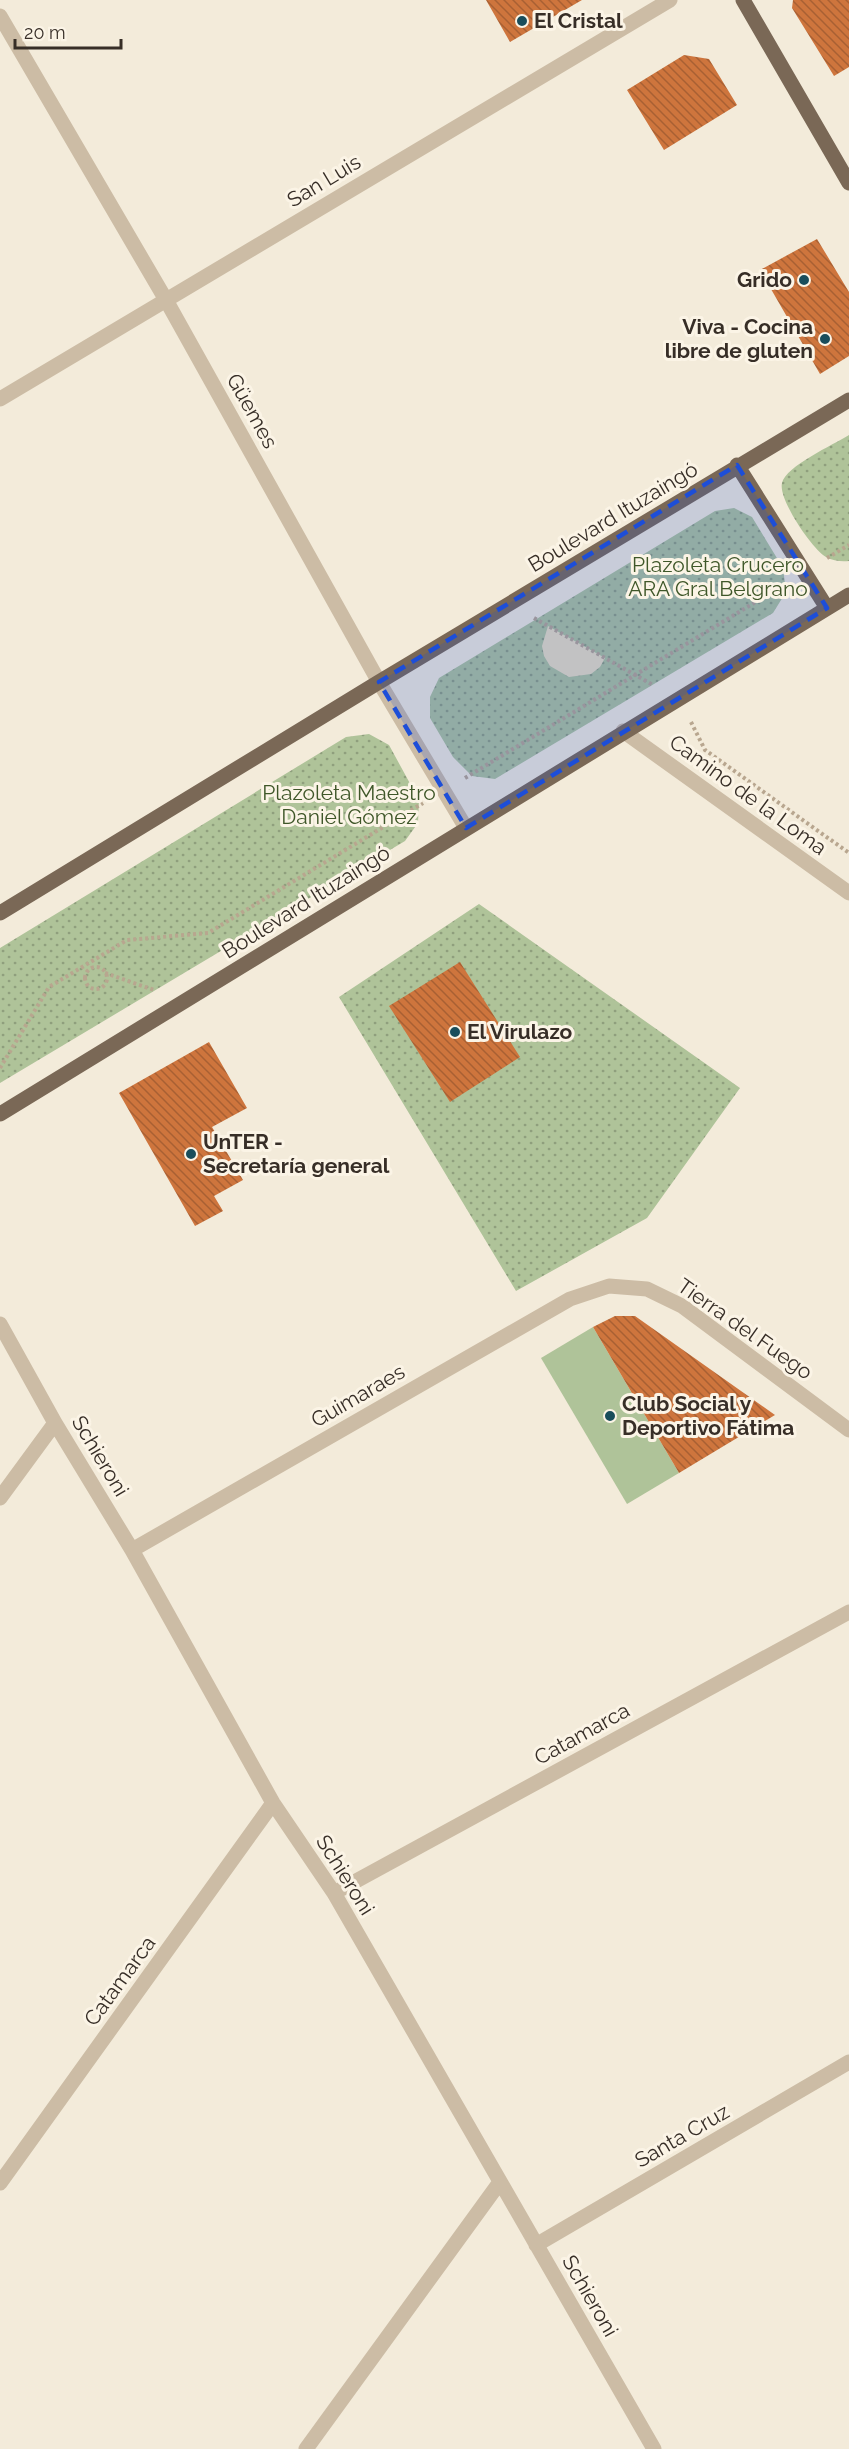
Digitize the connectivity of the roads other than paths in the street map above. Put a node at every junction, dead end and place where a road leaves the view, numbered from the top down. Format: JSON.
{"nodes":[{"id":1,"x":670,"y":0,"type":"edge"},
{"id":2,"x":743,"y":0,"type":"edge"},
{"id":3,"x":0,"y":16,"type":"edge"},
{"id":4,"x":849,"y":183,"type":"edge"},
{"id":5,"x":166,"y":300,"type":"junction"},
{"id":6,"x":0,"y":399,"type":"edge"},
{"id":7,"x":849,"y":400,"type":"edge"},
{"id":8,"x":737,"y":465,"type":"junction"},
{"id":9,"x":849,"y":595,"type":"edge"},
{"id":10,"x":827,"y":608,"type":"junction"},
{"id":11,"x":379,"y":682,"type":"junction"},
{"id":12,"x":624,"y":731,"type":"junction"},
{"id":13,"x":466,"y":828,"type":"junction"},
{"id":14,"x":849,"y":893,"type":"edge"},
{"id":15,"x":0,"y":913,"type":"edge"},
{"id":16,"x":0,"y":1113,"type":"edge"},
{"id":17,"x":609,"y":1286,"type":"joint"},
{"id":18,"x":0,"y":1324,"type":"edge"},
{"id":19,"x":55,"y":1423,"type":"junction"},
{"id":20,"x":849,"y":1430,"type":"edge"},
{"id":21,"x":0,"y":1498,"type":"edge"},
{"id":22,"x":132,"y":1550,"type":"junction"},
{"id":23,"x":849,"y":1612,"type":"edge"},
{"id":24,"x":273,"y":1803,"type":"junction"},
{"id":25,"x":334,"y":1893,"type":"junction"},
{"id":26,"x":849,"y":2062,"type":"edge"},
{"id":27,"x":500,"y":2182,"type":"junction"},
{"id":28,"x":0,"y":2183,"type":"edge"},
{"id":29,"x":536,"y":2245,"type":"junction"},
{"id":30,"x":306,"y":2449,"type":"edge"},
{"id":31,"x":654,"y":2449,"type":"edge"}],
"edges":[{"from":1,"to":5,"type":"street","name":"San Luis"},
{"from":2,"to":4,"type":"main road"},
{"from":3,"to":5,"type":"street","name":"Güemes"},
{"from":5,"to":6,"type":"street","name":"San Luis"},
{"from":5,"to":11,"type":"street","name":"Güemes"},
{"from":7,"to":8,"type":"main road","name":"Boulevard Ituzaingó"},
{"from":8,"to":10,"type":"main road"},
{"from":8,"to":11,"type":"main road","name":"Boulevard Ituzaingó"},
{"from":9,"to":10,"type":"main road","name":"Boulevard Ituzaingó"},
{"from":10,"to":12,"type":"main road","name":"Boulevard Ituzaingó"},
{"from":11,"to":13,"type":"street","name":"Güemes"},
{"from":11,"to":15,"type":"main road","name":"Boulevard Ituzaingó"},
{"from":12,"to":13,"type":"main road","name":"Boulevard Ituzaingó"},
{"from":12,"to":14,"type":"street","name":"Camino de la Loma"},
{"from":13,"to":16,"type":"main road","name":"Boulevard Ituzaingó"},
{"from":17,"to":20,"type":"street","name":"Tierra del Fuego"},
{"from":17,"to":22,"type":"street","name":"Guimaraes"},
{"from":18,"to":19,"type":"street","name":"Schieroni"},
{"from":19,"to":21,"type":"street"},
{"from":19,"to":22,"type":"street","name":"Schieroni"},
{"from":22,"to":24,"type":"street","name":"Schieroni"},
{"from":23,"to":25,"type":"street","name":"Catamarca"},
{"from":24,"to":25,"type":"street","name":"Schieroni"},
{"from":24,"to":28,"type":"street","name":"Catamarca"},
{"from":25,"to":27,"type":"street","name":"Schieroni"},
{"from":26,"to":29,"type":"street","name":"Santa Cruz"},
{"from":27,"to":29,"type":"street","name":"Schieroni"},
{"from":27,"to":30,"type":"street"},
{"from":29,"to":31,"type":"street","name":"Schieroni"}]}
